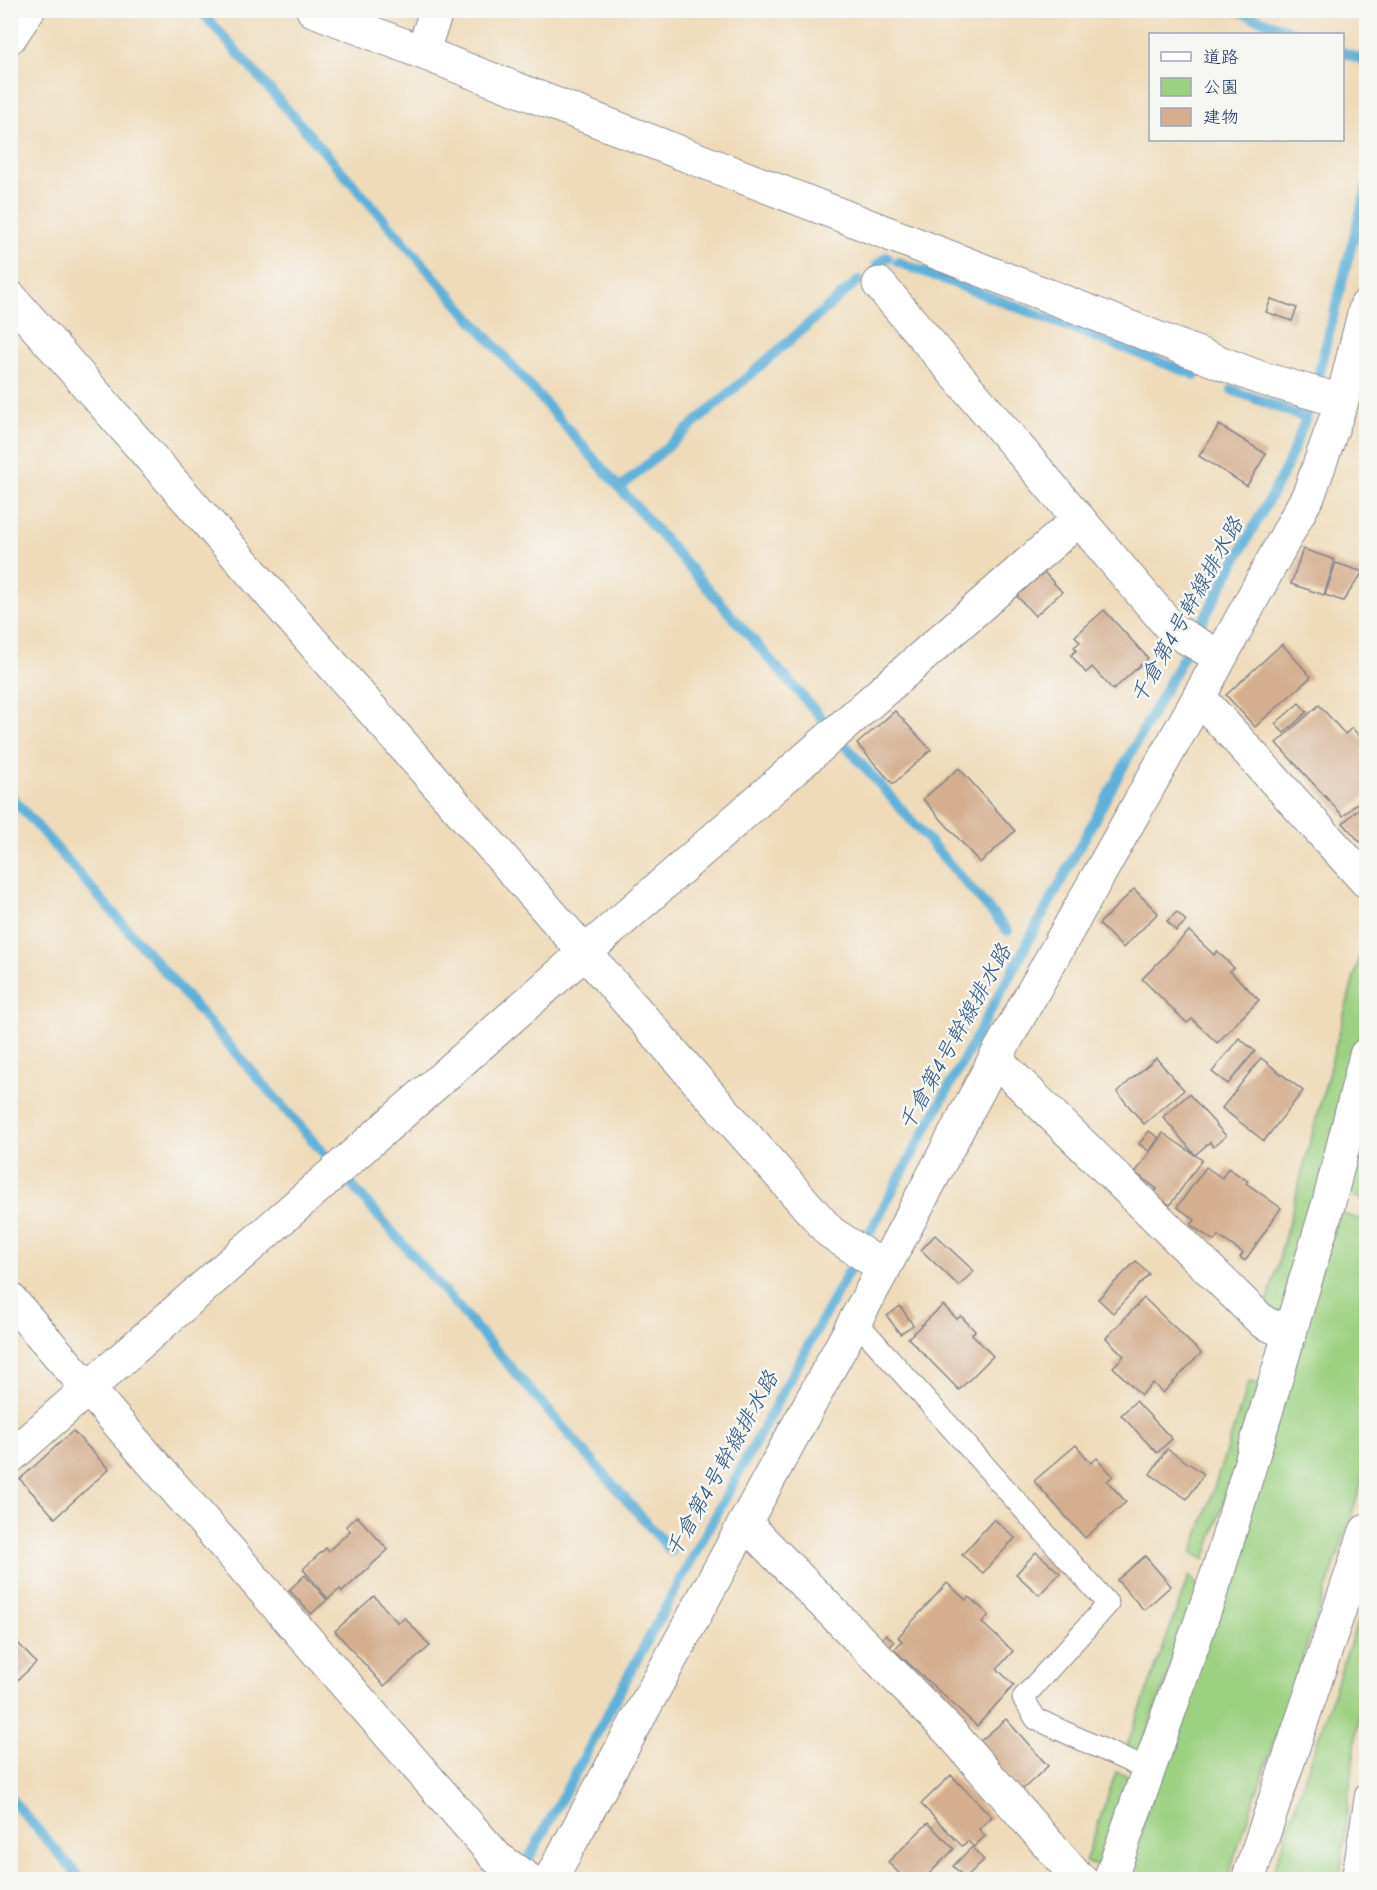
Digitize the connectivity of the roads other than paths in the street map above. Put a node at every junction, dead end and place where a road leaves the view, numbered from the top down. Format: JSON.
{"nodes":[{"id":1,"x":28,"y":10,"type":"edge"},
{"id":2,"x":313,"y":10,"type":"edge"},
{"id":3,"x":437,"y":10,"type":"edge"},
{"id":4,"x":10,"y":37,"type":"edge"},
{"id":5,"x":422,"y":52,"type":"junction"},
{"id":6,"x":879,"y":284,"type":"dead end"},
{"id":7,"x":10,"y":297,"type":"edge"},
{"id":8,"x":1366,"y":306,"type":"edge"},
{"id":9,"x":1320,"y":395,"type":"junction"},
{"id":10,"x":1079,"y":519,"type":"junction"},
{"id":11,"x":1214,"y":653,"type":"junction"},
{"id":12,"x":1200,"y":697,"type":"junction"},
{"id":13,"x":1366,"y":880,"type":"edge"},
{"id":14,"x":585,"y":953,"type":"junction"},
{"id":15,"x":1366,"y":1055,"type":"edge"},
{"id":16,"x":995,"y":1059,"type":"junction"},
{"id":17,"x":867,"y":1256,"type":"junction"},
{"id":18,"x":10,"y":1299,"type":"edge"},
{"id":19,"x":855,"y":1320,"type":"junction"},
{"id":20,"x":1290,"y":1334,"type":"junction"},
{"id":21,"x":89,"y":1389,"type":"junction"},
{"id":22,"x":10,"y":1457,"type":"edge"},
{"id":23,"x":745,"y":1523,"type":"junction"},
{"id":24,"x":1366,"y":1531,"type":"edge"},
{"id":25,"x":1148,"y":1770,"type":"junction"},
{"id":26,"x":1366,"y":1794,"type":"edge"},
{"id":27,"x":529,"y":1880,"type":"edge"},
{"id":28,"x":549,"y":1880,"type":"edge"},
{"id":29,"x":1081,"y":1880,"type":"edge"},
{"id":30,"x":1110,"y":1880,"type":"edge"},
{"id":31,"x":1248,"y":1880,"type":"edge"},
{"id":32,"x":1352,"y":1880,"type":"edge"}],
"edges":[{"from":1,"to":4,"type":"street"},
{"from":2,"to":5,"type":"street"},
{"from":3,"to":5,"type":"street"},
{"from":5,"to":9,"type":"street"},
{"from":6,"to":10,"type":"street"},
{"from":7,"to":14,"type":"street"},
{"from":8,"to":9,"type":"street"},
{"from":9,"to":11,"type":"street"},
{"from":10,"to":11,"type":"street"},
{"from":10,"to":14,"type":"street"},
{"from":11,"to":12,"type":"street"},
{"from":12,"to":13,"type":"street"},
{"from":12,"to":16,"type":"street"},
{"from":14,"to":17,"type":"street"},
{"from":14,"to":21,"type":"street"},
{"from":15,"to":20,"type":"street"},
{"from":16,"to":17,"type":"street"},
{"from":16,"to":20,"type":"street"},
{"from":17,"to":19,"type":"street"},
{"from":18,"to":21,"type":"street"},
{"from":19,"to":23,"type":"street"},
{"from":19,"to":25,"type":"lane"},
{"from":20,"to":25,"type":"street"},
{"from":21,"to":22,"type":"street"},
{"from":21,"to":27,"type":"street"},
{"from":23,"to":28,"type":"street"},
{"from":23,"to":29,"type":"street"},
{"from":24,"to":31,"type":"street"},
{"from":25,"to":30,"type":"street"},
{"from":26,"to":32,"type":"lane"}]}
